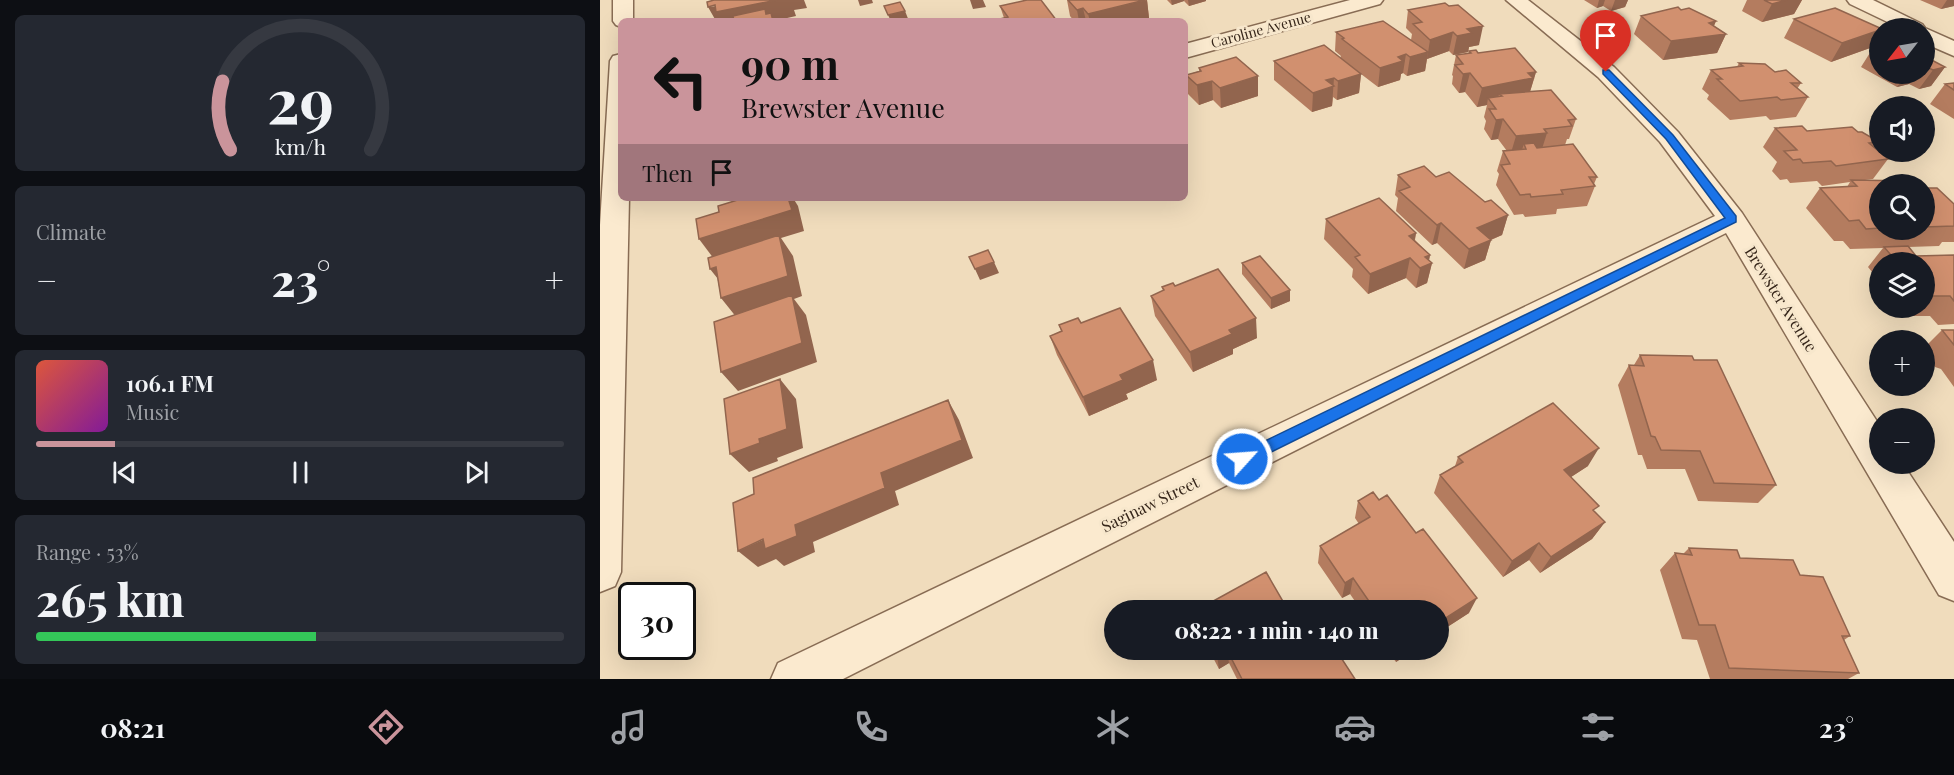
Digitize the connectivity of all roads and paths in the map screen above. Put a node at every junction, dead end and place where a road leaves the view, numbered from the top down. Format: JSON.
{"nodes":[{"id":1,"x":623,"y":0,"type":"edge"},
{"id":2,"x":1372,"y":0,"type":"edge"},
{"id":3,"x":1516,"y":0,"type":"edge"},
{"id":4,"x":1857,"y":0,"type":"edge"},
{"id":5,"x":622,"y":18,"type":"edge"},
{"id":6,"x":1894,"y":18,"type":"edge"},
{"id":7,"x":1935,"y":40,"type":"edge"},
{"id":8,"x":1954,"y":49,"type":"edge"},
{"id":9,"x":1188,"y":50,"type":"edge"},
{"id":10,"x":618,"y":204,"type":"edge"},
{"id":11,"x":1732,"y":219,"type":"junction"},
{"id":12,"x":1869,"y":441,"type":"edge"},
{"id":13,"x":1888,"y":474,"type":"edge"},
{"id":14,"x":600,"y":572,"type":"edge"},
{"id":15,"x":1954,"y":580,"type":"edge"},
{"id":16,"x":794,"y":679,"type":"edge"}],
"edges":[{"from":1,"to":5,"type":"street"},
{"from":2,"to":9,"type":"street","name":"Caroline Avenue"},
{"from":3,"to":11,"type":"street","name":"Brewster Avenue"},
{"from":4,"to":6,"type":"street"},
{"from":7,"to":8,"type":"street"},
{"from":10,"to":14,"type":"street"},
{"from":11,"to":12,"type":"street","name":"Brewster Avenue"},
{"from":11,"to":16,"type":"street","name":"Saginaw Street"},
{"from":13,"to":15,"type":"street"}]}
